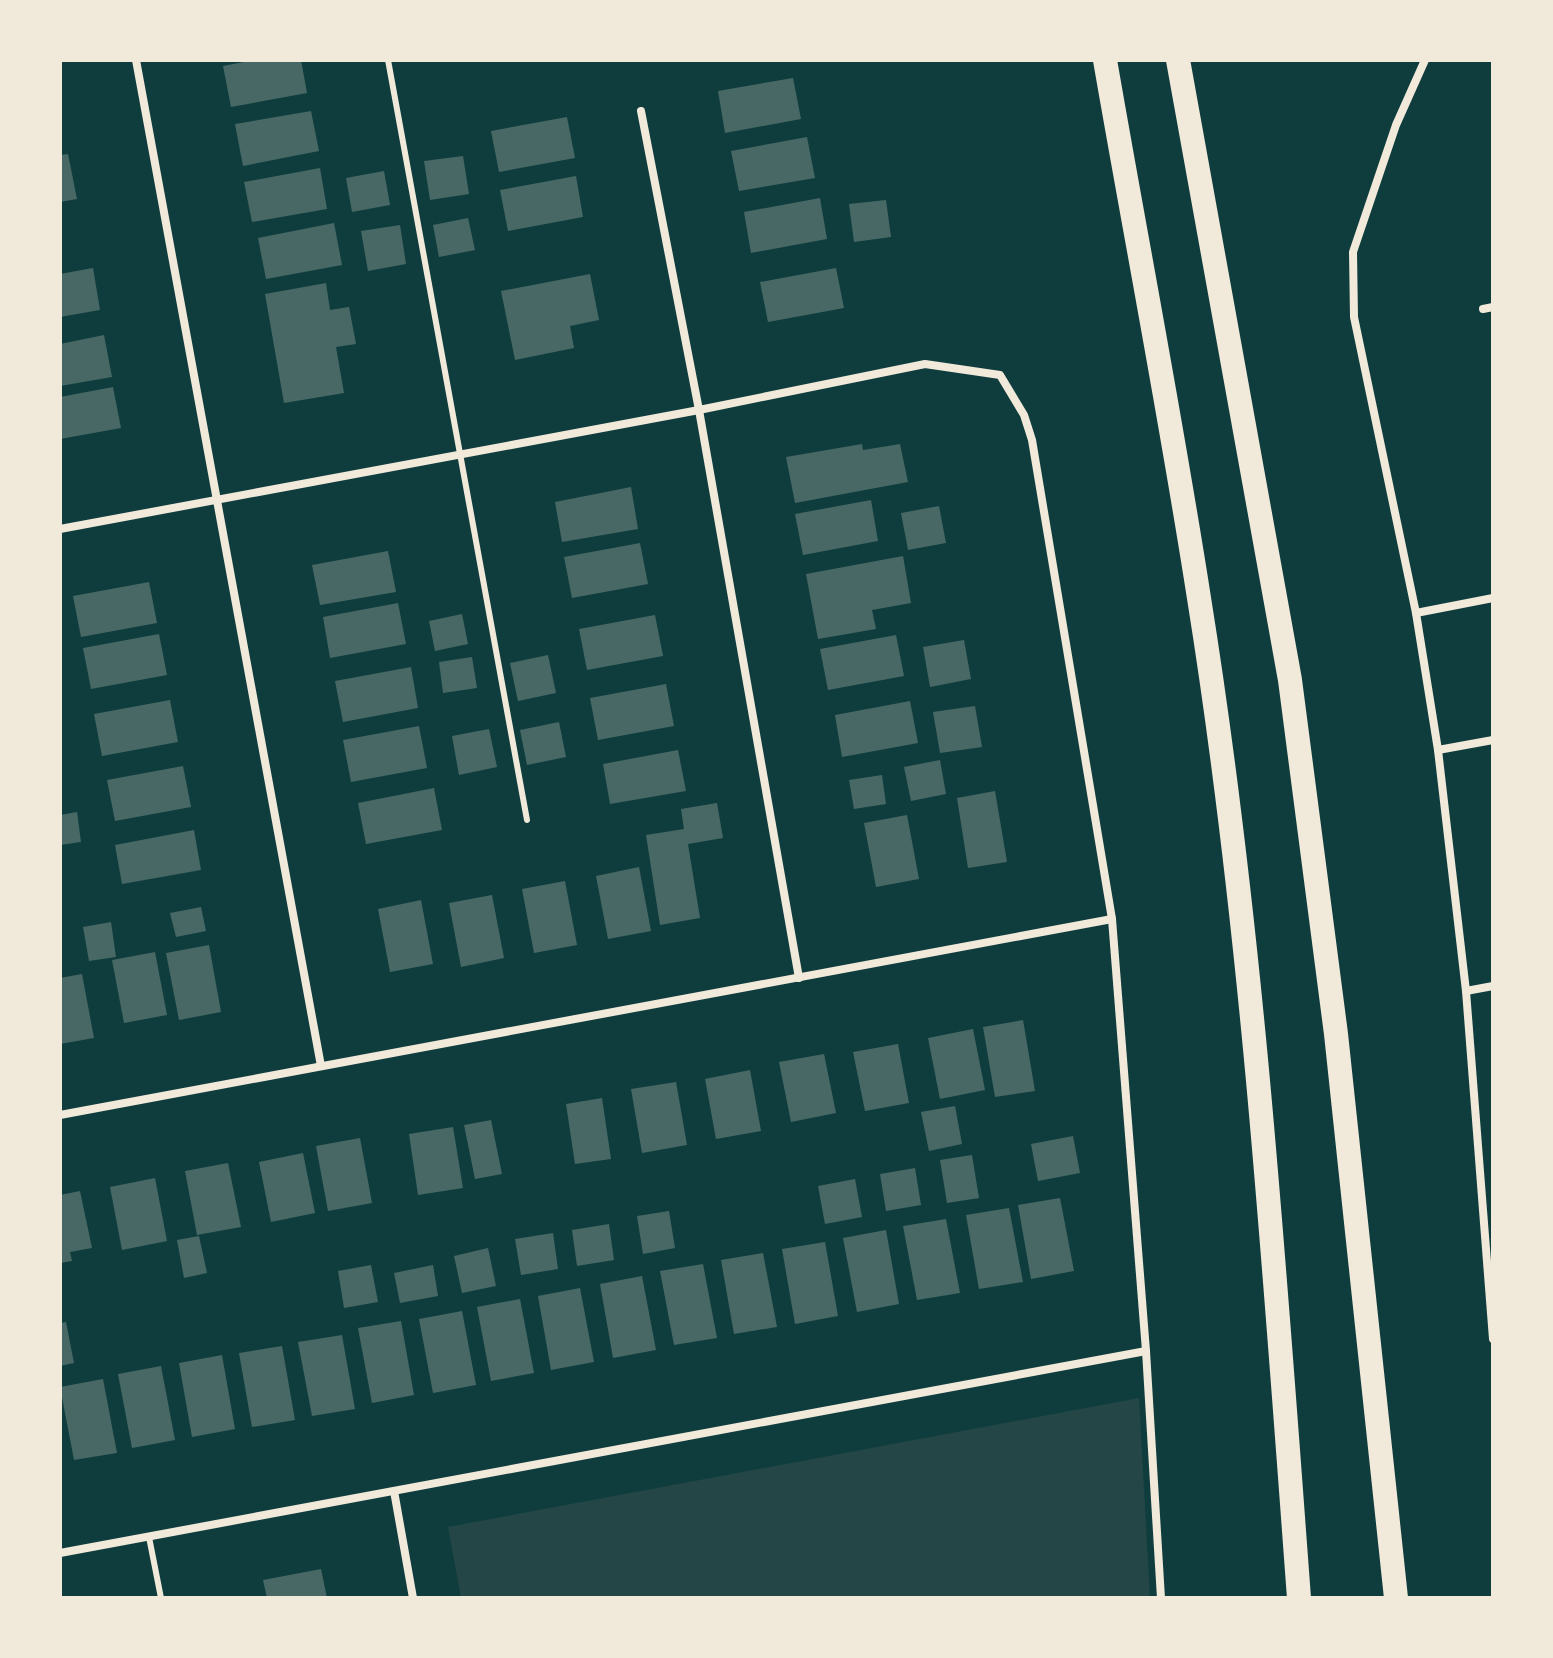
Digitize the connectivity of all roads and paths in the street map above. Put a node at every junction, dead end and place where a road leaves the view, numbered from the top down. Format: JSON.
{"nodes":[{"id":1,"x":136,"y":60,"type":"edge"},
{"id":2,"x":388,"y":60,"type":"edge"},
{"id":3,"x":1105,"y":60,"type":"edge"},
{"id":4,"x":1178,"y":60,"type":"edge"},
{"id":5,"x":1425,"y":60,"type":"edge"},
{"id":6,"x":641,"y":111,"type":"dead end"},
{"id":7,"x":699,"y":410,"type":"junction"},
{"id":8,"x":460,"y":455,"type":"junction"},
{"id":9,"x":215,"y":501,"type":"junction"},
{"id":10,"x":60,"y":529,"type":"edge"},
{"id":11,"x":1493,"y":598,"type":"edge"},
{"id":12,"x":1416,"y":613,"type":"junction"},
{"id":13,"x":1493,"y":740,"type":"edge"},
{"id":14,"x":1438,"y":750,"type":"junction"},
{"id":15,"x":527,"y":820,"type":"dead end"},
{"id":16,"x":1112,"y":919,"type":"junction"},
{"id":17,"x":799,"y":978,"type":"junction"},
{"id":18,"x":1493,"y":986,"type":"edge"},
{"id":19,"x":1466,"y":991,"type":"junction"},
{"id":20,"x":321,"y":1066,"type":"junction"},
{"id":21,"x":60,"y":1115,"type":"edge"},
{"id":22,"x":1490,"y":1259,"type":"edge"},
{"id":23,"x":1493,"y":1339,"type":"edge"},
{"id":24,"x":1146,"y":1351,"type":"junction"},
{"id":25,"x":394,"y":1491,"type":"junction"},
{"id":26,"x":149,"y":1537,"type":"junction"},
{"id":27,"x":60,"y":1553,"type":"edge"},
{"id":28,"x":161,"y":1598,"type":"edge"},
{"id":29,"x":413,"y":1598,"type":"edge"},
{"id":30,"x":1161,"y":1598,"type":"edge"},
{"id":31,"x":1299,"y":1598,"type":"edge"},
{"id":32,"x":1396,"y":1598,"type":"edge"}],
"edges":[{"from":1,"to":9,"type":"street"},
{"from":2,"to":8,"type":"lane"},
{"from":3,"to":31,"type":"highway"},
{"from":4,"to":32,"type":"highway"},
{"from":5,"to":12,"type":"street"},
{"from":6,"to":7,"type":"street"},
{"from":7,"to":8,"type":"street"},
{"from":7,"to":16,"type":"street"},
{"from":7,"to":17,"type":"street"},
{"from":8,"to":9,"type":"street"},
{"from":8,"to":15,"type":"lane"},
{"from":9,"to":10,"type":"street"},
{"from":9,"to":20,"type":"street"},
{"from":11,"to":12,"type":"street"},
{"from":12,"to":14,"type":"street"},
{"from":13,"to":14,"type":"street"},
{"from":14,"to":19,"type":"street"},
{"from":16,"to":17,"type":"street"},
{"from":16,"to":24,"type":"street"},
{"from":17,"to":20,"type":"street"},
{"from":18,"to":19,"type":"street"},
{"from":19,"to":22,"type":"street"},
{"from":20,"to":21,"type":"street"},
{"from":22,"to":23,"type":"street"},
{"from":24,"to":25,"type":"street"},
{"from":24,"to":30,"type":"street"},
{"from":25,"to":26,"type":"street"},
{"from":25,"to":29,"type":"street"},
{"from":26,"to":27,"type":"street"},
{"from":26,"to":28,"type":"lane"}]}
